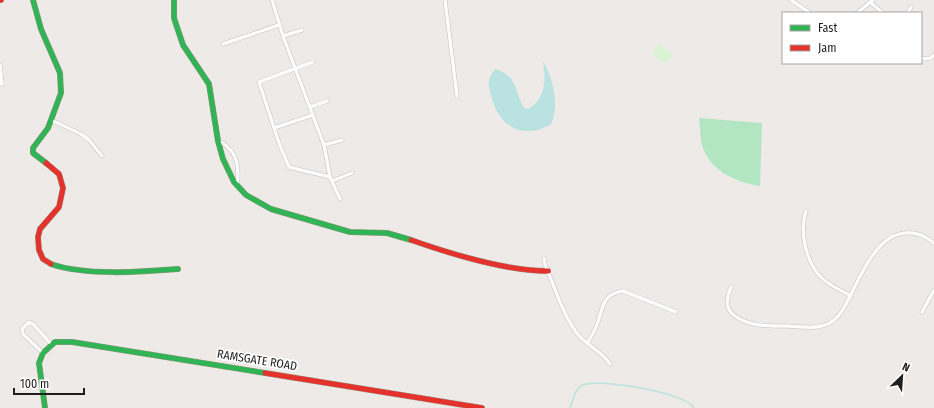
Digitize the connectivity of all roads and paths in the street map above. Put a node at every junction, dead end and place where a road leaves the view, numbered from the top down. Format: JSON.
{"nodes":[{"id":1,"x":33,"y":0,"type":"edge"},
{"id":2,"x":174,"y":0,"type":"edge"},
{"id":3,"x":272,"y":0,"type":"edge"},
{"id":4,"x":445,"y":0,"type":"edge"},
{"id":5,"x":791,"y":0,"type":"edge"},
{"id":6,"x":872,"y":2,"type":"edge"},
{"id":7,"x":911,"y":7,"type":"dead end"},
{"id":8,"x":809,"y":12,"type":"edge"},
{"id":9,"x":858,"y":12,"type":"edge"},
{"id":10,"x":882,"y":12,"type":"edge"},
{"id":11,"x":908,"y":12,"type":"edge"},
{"id":12,"x":279,"y":25,"type":"junction"},
{"id":13,"x":302,"y":30,"type":"dead end"},
{"id":14,"x":283,"y":36,"type":"junction"},
{"id":15,"x":223,"y":44,"type":"dead end"},
{"id":16,"x":934,"y":54,"type":"edge"},
{"id":17,"x":922,"y":59,"type":"edge"},
{"id":18,"x":313,"y":62,"type":"dead end"},
{"id":19,"x":0,"y":65,"type":"edge"},
{"id":20,"x":294,"y":68,"type":"junction"},
{"id":21,"x":0,"y":84,"type":"edge"},
{"id":22,"x":457,"y":96,"type":"dead end"},
{"id":23,"x":327,"y":101,"type":"dead end"},
{"id":24,"x":310,"y":107,"type":"junction"},
{"id":25,"x":312,"y":114,"type":"junction"},
{"id":26,"x":52,"y":120,"type":"junction"},
{"id":27,"x":274,"y":128,"type":"junction"},
{"id":28,"x":342,"y":140,"type":"dead end"},
{"id":29,"x":218,"y":142,"type":"junction"},
{"id":30,"x":324,"y":145,"type":"junction"},
{"id":31,"x":102,"y":156,"type":"dead end"},
{"id":32,"x":352,"y":173,"type":"dead end"},
{"id":33,"x":331,"y":179,"type":"junction"},
{"id":34,"x":237,"y":186,"type":"junction"},
{"id":35,"x":340,"y":199,"type":"dead end"},
{"id":36,"x":806,"y":210,"type":"dead end"},
{"id":37,"x":934,"y":243,"type":"edge"},
{"id":38,"x":544,"y":258,"type":"dead end"},
{"id":39,"x":178,"y":268,"type":"dead end"},
{"id":40,"x":548,"y":271,"type":"junction"},
{"id":41,"x":731,"y":287,"type":"dead end"},
{"id":42,"x":934,"y":290,"type":"edge"},
{"id":43,"x":851,"y":296,"type":"junction"},
{"id":44,"x":676,"y":312,"type":"dead end"},
{"id":45,"x":922,"y":312,"type":"dead end"},
{"id":46,"x":588,"y":342,"type":"junction"},
{"id":47,"x":52,"y":345,"type":"junction"},
{"id":48,"x":42,"y":353,"type":"junction"},
{"id":49,"x":610,"y":364,"type":"dead end"},
{"id":50,"x":44,"y":408,"type":"edge"},
{"id":51,"x":482,"y":408,"type":"edge"}],
"edges":[{"from":1,"to":26,"type":"street"},
{"from":2,"to":29,"type":"street"},
{"from":3,"to":12,"type":"street"},
{"from":4,"to":22,"type":"street"},
{"from":5,"to":8,"type":"street"},
{"from":6,"to":9,"type":"street"},
{"from":6,"to":10,"type":"street"},
{"from":7,"to":11,"type":"street"},
{"from":12,"to":14,"type":"street"},
{"from":12,"to":15,"type":"street"},
{"from":13,"to":14,"type":"street"},
{"from":14,"to":20,"type":"street"},
{"from":16,"to":17,"type":"street"},
{"from":18,"to":20,"type":"street"},
{"from":19,"to":21,"type":"street"},
{"from":20,"to":24,"type":"street"},
{"from":20,"to":27,"type":"street"},
{"from":23,"to":24,"type":"street"},
{"from":24,"to":25,"type":"street"},
{"from":25,"to":27,"type":"street"},
{"from":25,"to":30,"type":"street"},
{"from":26,"to":31,"type":"street"},
{"from":26,"to":39,"type":"street"},
{"from":27,"to":33,"type":"street"},
{"from":28,"to":30,"type":"street"},
{"from":29,"to":34,"type":"street"},
{"from":29,"to":34,"type":"street"},
{"from":30,"to":33,"type":"street"},
{"from":32,"to":33,"type":"street"},
{"from":33,"to":35,"type":"street"},
{"from":34,"to":40,"type":"street"},
{"from":36,"to":43,"type":"street"},
{"from":37,"to":43,"type":"street"},
{"from":38,"to":40,"type":"street"},
{"from":40,"to":46,"type":"street"},
{"from":41,"to":43,"type":"street"},
{"from":42,"to":45,"type":"street"},
{"from":44,"to":46,"type":"street"},
{"from":46,"to":49,"type":"street"},
{"from":47,"to":48,"type":"street","name":"RAMSGATE ROAD"},
{"from":47,"to":48,"type":"street"},
{"from":47,"to":51,"type":"street","name":"RAMSGATE ROAD"},
{"from":48,"to":50,"type":"street"}]}
